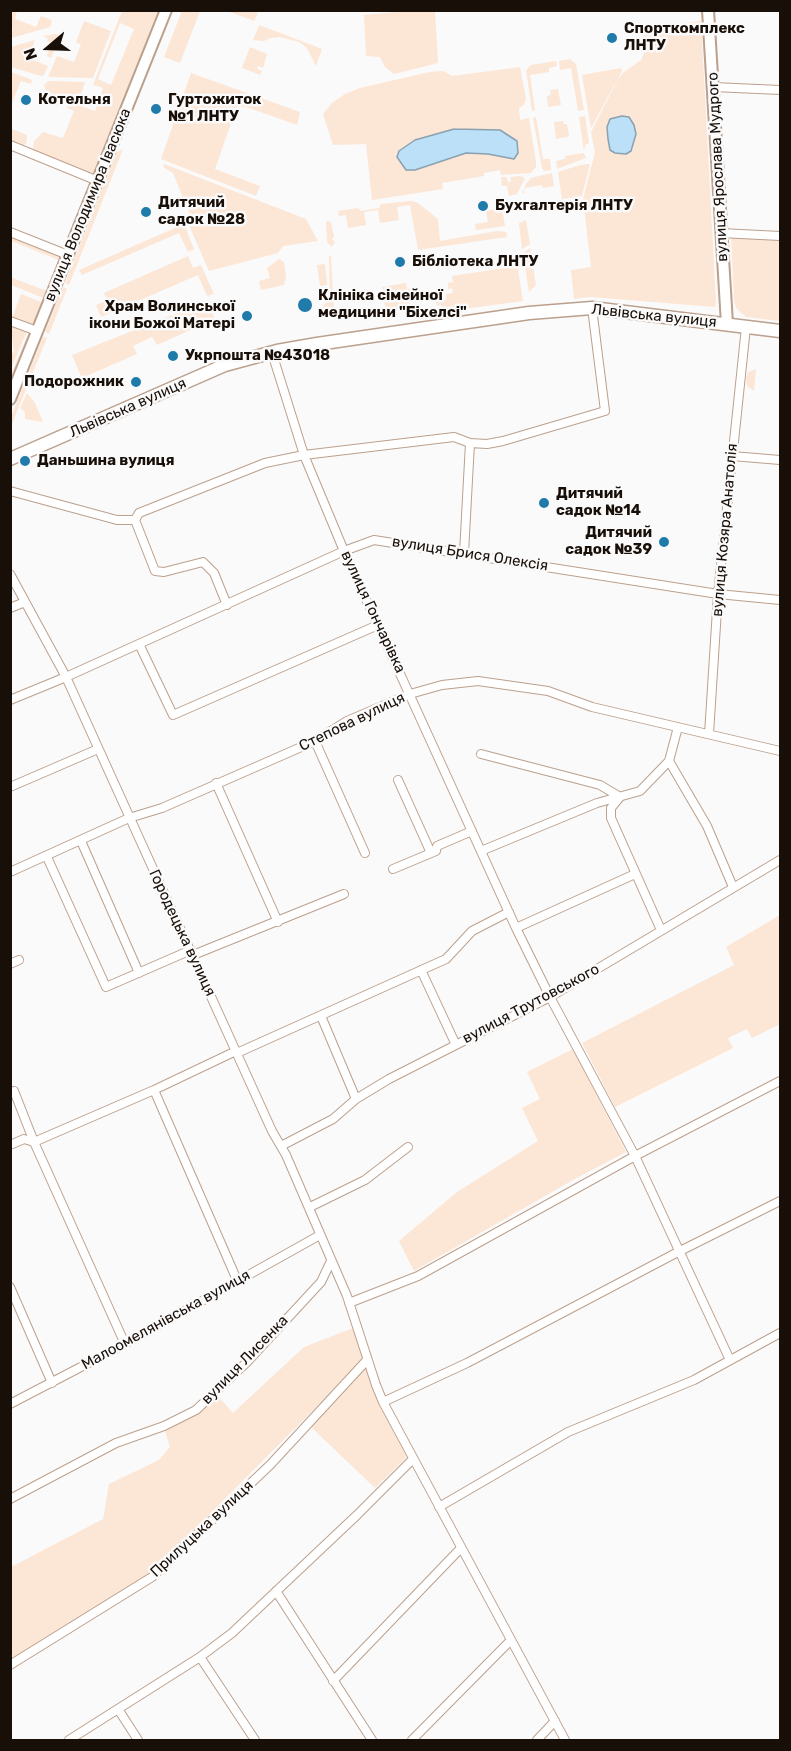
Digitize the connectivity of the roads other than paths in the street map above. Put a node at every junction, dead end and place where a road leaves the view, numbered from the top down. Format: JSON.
{"nodes":[{"id":1,"x":166,"y":10,"type":"edge"},
{"id":2,"x":708,"y":10,"type":"edge"},
{"id":3,"x":713,"y":87,"type":"junction"},
{"id":4,"x":780,"y":90,"type":"edge"},
{"id":5,"x":10,"y":145,"type":"edge"},
{"id":6,"x":98,"y":181,"type":"junction"},
{"id":7,"x":10,"y":232,"type":"edge"},
{"id":8,"x":721,"y":233,"type":"junction"},
{"id":9,"x":780,"y":236,"type":"edge"},
{"id":10,"x":68,"y":255,"type":"junction"},
{"id":11,"x":592,"y":308,"type":"junction"},
{"id":12,"x":10,"y":321,"type":"edge"},
{"id":13,"x":727,"y":324,"type":"junction"},
{"id":14,"x":746,"y":327,"type":"junction"},
{"id":15,"x":37,"y":331,"type":"junction"},
{"id":16,"x":780,"y":332,"type":"edge"},
{"id":17,"x":272,"y":353,"type":"junction"},
{"id":18,"x":10,"y":399,"type":"edge"},
{"id":19,"x":470,"y":442,"type":"junction"},
{"id":20,"x":304,"y":455,"type":"junction"},
{"id":21,"x":732,"y":456,"type":"junction"},
{"id":22,"x":10,"y":459,"type":"edge"},
{"id":23,"x":780,"y":460,"type":"edge"},
{"id":24,"x":10,"y":491,"type":"edge"},
{"id":25,"x":135,"y":520,"type":"junction"},
{"id":26,"x":344,"y":550,"type":"junction"},
{"id":27,"x":464,"y":553,"type":"junction"},
{"id":28,"x":10,"y":574,"type":"edge"},
{"id":29,"x":718,"y":594,"type":"junction"},
{"id":30,"x":780,"y":600,"type":"edge"},
{"id":31,"x":25,"y":602,"type":"junction"},
{"id":32,"x":227,"y":604,"type":"junction"},
{"id":33,"x":10,"y":608,"type":"edge"},
{"id":34,"x":378,"y":625,"type":"junction"},
{"id":35,"x":139,"y":644,"type":"junction"},
{"id":36,"x":66,"y":677,"type":"junction"},
{"id":37,"x":410,"y":694,"type":"junction"},
{"id":38,"x":10,"y":700,"type":"edge"},
{"id":39,"x":678,"y":727,"type":"junction"},
{"id":40,"x":710,"y":734,"type":"junction"},
{"id":41,"x":315,"y":741,"type":"junction"},
{"id":42,"x":98,"y":748,"type":"junction"},
{"id":43,"x":780,"y":751,"type":"edge"},
{"id":44,"x":481,"y":754,"type":"dead end"},
{"id":45,"x":669,"y":761,"type":"junction"},
{"id":46,"x":398,"y":780,"type":"dead end"},
{"id":47,"x":216,"y":783,"type":"junction"},
{"id":48,"x":10,"y":787,"type":"edge"},
{"id":49,"x":620,"y":796,"type":"junction"},
{"id":50,"x":129,"y":818,"type":"junction"},
{"id":51,"x":472,"y":831,"type":"junction"},
{"id":52,"x":81,"y":841,"type":"junction"},
{"id":53,"x":481,"y":850,"type":"junction"},
{"id":54,"x":365,"y":853,"type":"dead end"},
{"id":55,"x":431,"y":853,"type":"junction"},
{"id":56,"x":47,"y":857,"type":"junction"},
{"id":57,"x":780,"y":860,"type":"edge"},
{"id":58,"x":393,"y":869,"type":"dead end"},
{"id":59,"x":10,"y":872,"type":"edge"},
{"id":60,"x":635,"y":874,"type":"junction"},
{"id":61,"x":733,"y":887,"type":"junction"},
{"id":62,"x":344,"y":894,"type":"dead end"},
{"id":63,"x":509,"y":912,"type":"junction"},
{"id":64,"x":278,"y":922,"type":"junction"},
{"id":65,"x":516,"y":928,"type":"junction"},
{"id":66,"x":661,"y":930,"type":"junction"},
{"id":67,"x":192,"y":953,"type":"junction"},
{"id":68,"x":421,"y":970,"type":"junction"},
{"id":69,"x":139,"y":973,"type":"junction"},
{"id":70,"x":550,"y":997,"type":"junction"},
{"id":71,"x":321,"y":1016,"type":"junction"},
{"id":72,"x":456,"y":1045,"type":"junction"},
{"id":73,"x":236,"y":1052,"type":"junction"},
{"id":74,"x":780,"y":1081,"type":"edge"},
{"id":75,"x":154,"y":1090,"type":"junction"},
{"id":76,"x":10,"y":1093,"type":"edge"},
{"id":77,"x":356,"y":1099,"type":"junction"},
{"id":78,"x":34,"y":1142,"type":"junction"},
{"id":79,"x":10,"y":1145,"type":"edge"},
{"id":80,"x":281,"y":1146,"type":"junction"},
{"id":81,"x":408,"y":1147,"type":"dead end"},
{"id":82,"x":635,"y":1156,"type":"junction"},
{"id":83,"x":780,"y":1201,"type":"edge"},
{"id":84,"x":310,"y":1207,"type":"junction"},
{"id":85,"x":320,"y":1235,"type":"junction"},
{"id":86,"x":678,"y":1252,"type":"junction"},
{"id":87,"x":331,"y":1261,"type":"junction"},
{"id":88,"x":237,"y":1280,"type":"junction"},
{"id":89,"x":10,"y":1287,"type":"edge"},
{"id":90,"x":348,"y":1300,"type":"junction"},
{"id":91,"x":780,"y":1333,"type":"edge"},
{"id":92,"x":125,"y":1344,"type":"junction"},
{"id":93,"x":368,"y":1360,"type":"junction"},
{"id":94,"x":730,"y":1360,"type":"junction"},
{"id":95,"x":52,"y":1383,"type":"junction"},
{"id":96,"x":383,"y":1402,"type":"junction"},
{"id":97,"x":10,"y":1404,"type":"edge"},
{"id":98,"x":413,"y":1459,"type":"junction"},
{"id":99,"x":10,"y":1500,"type":"edge"},
{"id":100,"x":439,"y":1507,"type":"junction"},
{"id":101,"x":461,"y":1548,"type":"junction"},
{"id":102,"x":276,"y":1591,"type":"junction"},
{"id":103,"x":511,"y":1640,"type":"junction"},
{"id":104,"x":200,"y":1657,"type":"junction"},
{"id":105,"x":10,"y":1665,"type":"edge"},
{"id":106,"x":333,"y":1681,"type":"junction"},
{"id":107,"x":118,"y":1709,"type":"junction"},
{"id":108,"x":555,"y":1721,"type":"junction"},
{"id":109,"x":69,"y":1740,"type":"edge"},
{"id":110,"x":138,"y":1740,"type":"edge"},
{"id":111,"x":255,"y":1740,"type":"edge"},
{"id":112,"x":372,"y":1740,"type":"edge"},
{"id":113,"x":412,"y":1740,"type":"edge"},
{"id":114,"x":537,"y":1740,"type":"edge"},
{"id":115,"x":565,"y":1740,"type":"edge"}],
"edges":[{"from":1,"to":6,"type":"street","name":"вулиця Володимира Івасюка"},
{"from":2,"to":3,"type":"street","name":"вулиця Ярослава Мудрого"},
{"from":3,"to":4,"type":"street"},
{"from":3,"to":8,"type":"street","name":"вулиця Ярослава Мудрого"},
{"from":5,"to":6,"type":"street"},
{"from":6,"to":10,"type":"street","name":"вулиця Володимира Івасюка"},
{"from":7,"to":10,"type":"street"},
{"from":8,"to":9,"type":"street"},
{"from":8,"to":13,"type":"street","name":"вулиця Ярослава Мудрого"},
{"from":10,"to":15,"type":"street","name":"вулиця Володимира Івасюка"},
{"from":11,"to":13,"type":"main road","name":"Львівська вулиця"},
{"from":11,"to":17,"type":"main road","name":"Львівська вулиця"},
{"from":11,"to":19,"type":"street"},
{"from":12,"to":15,"type":"street"},
{"from":13,"to":14,"type":"main road","name":"Львівська вулиця"},
{"from":14,"to":16,"type":"main road","name":"Львівська вулиця"},
{"from":14,"to":21,"type":"street","name":"вулиця Козяра Анатолія"},
{"from":15,"to":18,"type":"street","name":"вулиця Володимира Івасюка"},
{"from":17,"to":20,"type":"street","name":"вулиця Гончарівка"},
{"from":17,"to":22,"type":"main road","name":"Львівська вулиця"},
{"from":19,"to":20,"type":"street"},
{"from":19,"to":27,"type":"street"},
{"from":20,"to":25,"type":"street"},
{"from":20,"to":26,"type":"street","name":"вулиця Гончарівка"},
{"from":21,"to":23,"type":"street"},
{"from":21,"to":29,"type":"street","name":"вулиця Козяра Анатолія"},
{"from":24,"to":25,"type":"street"},
{"from":25,"to":32,"type":"street"},
{"from":26,"to":27,"type":"street","name":"вулиця Брися Олексія"},
{"from":26,"to":32,"type":"street","name":"вулиця Брися Олексія"},
{"from":26,"to":34,"type":"street","name":"вулиця Гончарівка"},
{"from":27,"to":29,"type":"street","name":"вулиця Брися Олексія"},
{"from":28,"to":31,"type":"street","name":"Городецька вулиця"},
{"from":29,"to":30,"type":"street","name":"вулиця Брися Олексія"},
{"from":29,"to":40,"type":"street","name":"вулиця Козяра Анатолія"},
{"from":31,"to":33,"type":"street"},
{"from":31,"to":36,"type":"street","name":"Городецька вулиця"},
{"from":32,"to":35,"type":"street","name":"вулиця Брися Олексія"},
{"from":34,"to":35,"type":"street"},
{"from":34,"to":37,"type":"street","name":"вулиця Гончарівка"},
{"from":35,"to":36,"type":"street","name":"вулиця Брися Олексія"},
{"from":36,"to":38,"type":"street","name":"вулиця Брися Олексія"},
{"from":36,"to":42,"type":"street","name":"Городецька вулиця"},
{"from":37,"to":39,"type":"street","name":"Степова вулиця"},
{"from":37,"to":41,"type":"street","name":"Степова вулиця"},
{"from":37,"to":51,"type":"street","name":"вулиця Гончарівка"},
{"from":39,"to":40,"type":"street","name":"Степова вулиця"},
{"from":39,"to":45,"type":"street"},
{"from":40,"to":43,"type":"street","name":"Степова вулиця"},
{"from":41,"to":47,"type":"street","name":"Степова вулиця"},
{"from":41,"to":54,"type":"street"},
{"from":42,"to":48,"type":"street"},
{"from":42,"to":50,"type":"street","name":"Городецька вулиця"},
{"from":44,"to":49,"type":"street"},
{"from":45,"to":49,"type":"street"},
{"from":45,"to":61,"type":"street"},
{"from":46,"to":55,"type":"street"},
{"from":47,"to":50,"type":"street","name":"Степова вулиця"},
{"from":47,"to":64,"type":"street"},
{"from":49,"to":53,"type":"street"},
{"from":49,"to":60,"type":"street"},
{"from":50,"to":52,"type":"street","name":"Степова вулиця"},
{"from":50,"to":67,"type":"street","name":"Городецька вулиця"},
{"from":51,"to":53,"type":"street","name":"вулиця Гончарівка"},
{"from":51,"to":55,"type":"street"},
{"from":52,"to":56,"type":"street","name":"Степова вулиця"},
{"from":52,"to":69,"type":"street"},
{"from":53,"to":63,"type":"street","name":"вулиця Гончарівка"},
{"from":55,"to":58,"type":"street"},
{"from":56,"to":59,"type":"street","name":"Степова вулиця"},
{"from":56,"to":69,"type":"street"},
{"from":57,"to":61,"type":"street","name":"вулиця Трутовського"},
{"from":60,"to":65,"type":"street"},
{"from":60,"to":66,"type":"street"},
{"from":61,"to":66,"type":"street","name":"вулиця Трутовського"},
{"from":62,"to":64,"type":"street"},
{"from":63,"to":65,"type":"street","name":"вулиця Гончарівка"},
{"from":63,"to":68,"type":"street"},
{"from":64,"to":67,"type":"street"},
{"from":65,"to":70,"type":"street","name":"вулиця Гончарівка"},
{"from":66,"to":70,"type":"street","name":"вулиця Трутовського"},
{"from":67,"to":69,"type":"street"},
{"from":67,"to":73,"type":"street","name":"Городецька вулиця"},
{"from":68,"to":71,"type":"street"},
{"from":68,"to":72,"type":"street"},
{"from":70,"to":72,"type":"street","name":"вулиця Трутовського"},
{"from":70,"to":82,"type":"street"},
{"from":71,"to":73,"type":"street"},
{"from":71,"to":77,"type":"street"},
{"from":72,"to":77,"type":"street","name":"вулиця Трутовського"},
{"from":73,"to":75,"type":"street"},
{"from":73,"to":80,"type":"street","name":"Городецька вулиця"},
{"from":74,"to":82,"type":"street"},
{"from":75,"to":78,"type":"street"},
{"from":75,"to":88,"type":"street"},
{"from":76,"to":78,"type":"street"},
{"from":77,"to":80,"type":"street","name":"вулиця Трутовського"},
{"from":78,"to":79,"type":"street"},
{"from":78,"to":92,"type":"street"},
{"from":80,"to":84,"type":"street","name":"Городецька вулиця"},
{"from":81,"to":84,"type":"street"},
{"from":82,"to":86,"type":"street"},
{"from":82,"to":90,"type":"street"},
{"from":83,"to":86,"type":"street"},
{"from":84,"to":85,"type":"street","name":"Городецька вулиця"},
{"from":85,"to":87,"type":"street","name":"Городецька вулиця"},
{"from":85,"to":88,"type":"street","name":"Малоомелянівська вулиця"},
{"from":86,"to":94,"type":"street"},
{"from":86,"to":96,"type":"street"},
{"from":87,"to":90,"type":"street","name":"Городецька вулиця"},
{"from":87,"to":99,"type":"street","name":"вулиця Лисенка"},
{"from":88,"to":92,"type":"street","name":"Малоомелянівська вулиця"},
{"from":89,"to":95,"type":"street"},
{"from":90,"to":93,"type":"street","name":"Городецька вулиця"},
{"from":91,"to":94,"type":"street"},
{"from":92,"to":95,"type":"street","name":"Малоомелянівська вулиця"},
{"from":93,"to":96,"type":"street","name":"Городецька вулиця"},
{"from":93,"to":105,"type":"street","name":"Прилуцька вулиця"},
{"from":94,"to":100,"type":"street"},
{"from":95,"to":97,"type":"street","name":"Малоомелянівська вулиця"},
{"from":96,"to":98,"type":"street","name":"Городецька вулиця"},
{"from":98,"to":100,"type":"street","name":"Городецька вулиця"},
{"from":98,"to":102,"type":"street"},
{"from":100,"to":101,"type":"street","name":"Городецька вулиця"},
{"from":101,"to":103,"type":"street","name":"Городецька вулиця"},
{"from":101,"to":106,"type":"street"},
{"from":102,"to":104,"type":"street"},
{"from":102,"to":106,"type":"street"},
{"from":103,"to":108,"type":"street","name":"Городецька вулиця"},
{"from":103,"to":113,"type":"street"},
{"from":104,"to":107,"type":"street"},
{"from":104,"to":111,"type":"street"},
{"from":106,"to":112,"type":"street"},
{"from":107,"to":109,"type":"street"},
{"from":107,"to":110,"type":"street"},
{"from":108,"to":114,"type":"street"},
{"from":108,"to":115,"type":"street","name":"Городецька вулиця"}]}
